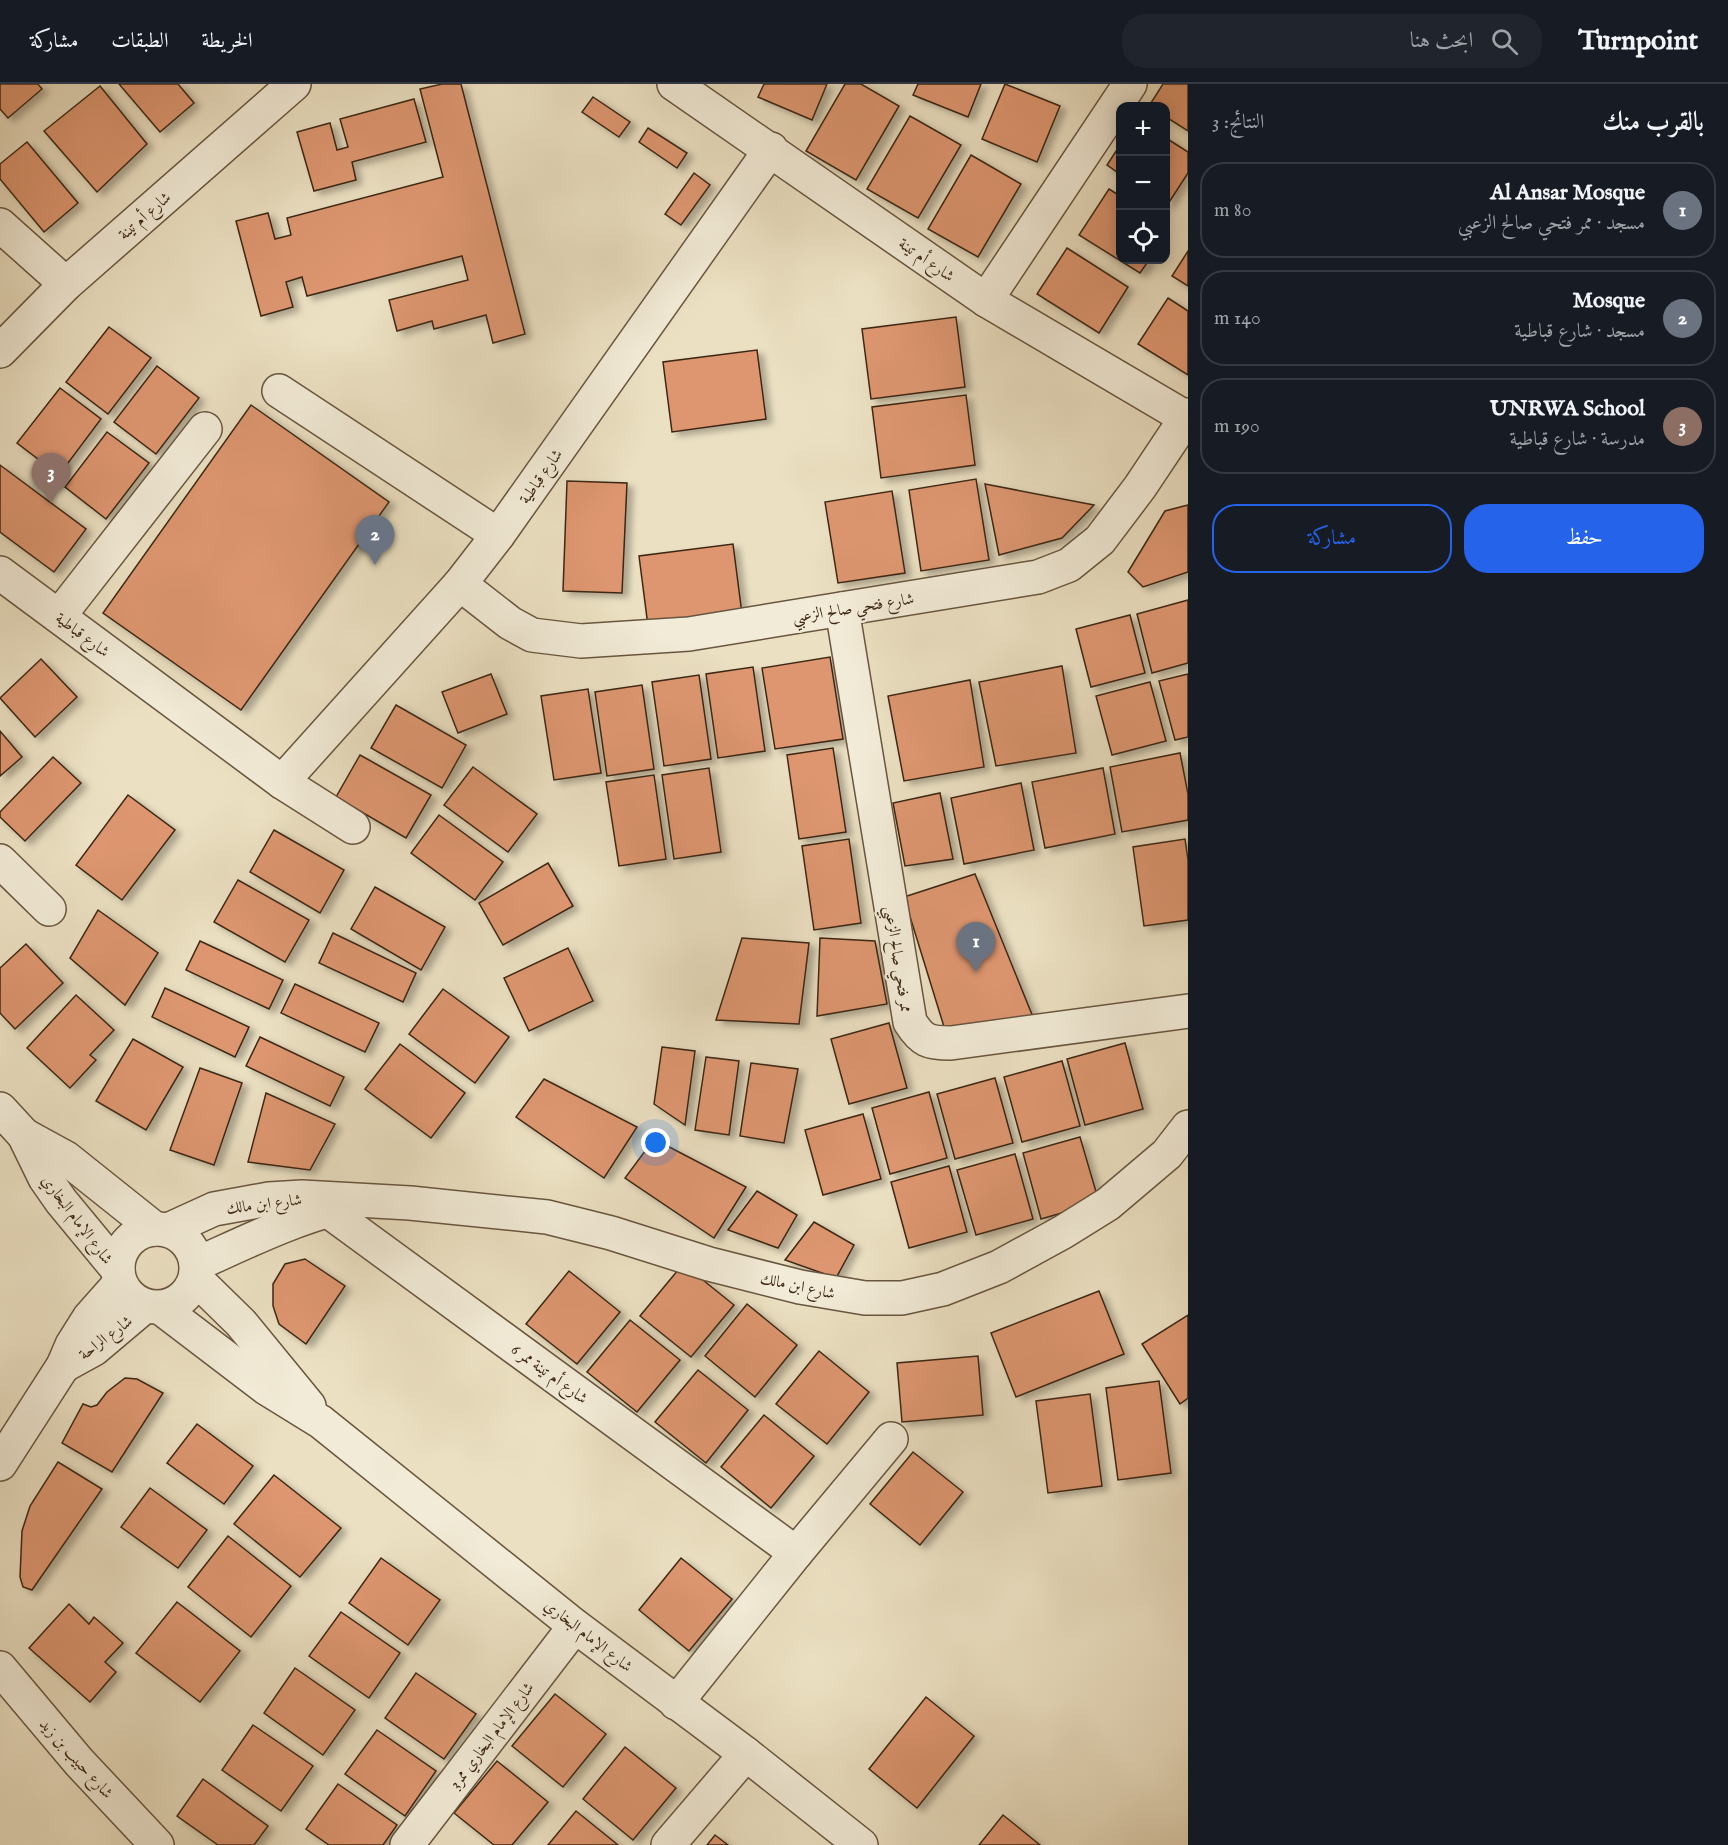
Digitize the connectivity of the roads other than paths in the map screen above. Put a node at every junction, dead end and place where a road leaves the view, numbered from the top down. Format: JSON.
{"nodes":[{"id":1,"x":294,"y":84,"type":"edge"},
{"id":2,"x":674,"y":84,"type":"edge"},
{"id":3,"x":1130,"y":84,"type":"edge"},
{"id":4,"x":771,"y":149,"type":"junction"},
{"id":5,"x":0,"y":225,"type":"edge"},
{"id":6,"x":66,"y":284,"type":"junction"},
{"id":7,"x":986,"y":300,"type":"junction"},
{"id":8,"x":0,"y":351,"type":"edge"},
{"id":9,"x":279,"y":391,"type":"dead end"},
{"id":10,"x":1187,"y":418,"type":"edge"},
{"id":11,"x":205,"y":429,"type":"dead end"},
{"id":12,"x":498,"y":535,"type":"junction"},
{"id":13,"x":0,"y":573,"type":"edge"},
{"id":14,"x":460,"y":584,"type":"junction"},
{"id":15,"x":842,"y":609,"type":"junction"},
{"id":16,"x":59,"y":616,"type":"junction"},
{"id":17,"x":282,"y":782,"type":"junction"},
{"id":18,"x":353,"y":827,"type":"dead end"},
{"id":19,"x":0,"y":861,"type":"edge"},
{"id":20,"x":49,"y":909,"type":"dead end"},
{"id":21,"x":1188,"y":1011,"type":"edge"},
{"id":22,"x":0,"y":1109,"type":"edge"},
{"id":23,"x":1188,"y":1127,"type":"edge"},
{"id":24,"x":24,"y":1135,"type":"junction"},
{"id":25,"x":314,"y":1204,"type":"junction"},
{"id":26,"x":162,"y":1229,"type":"junction"},
{"id":27,"x":196,"y":1271,"type":"junction"},
{"id":28,"x":119,"y":1277,"type":"junction"},
{"id":29,"x":153,"y":1307,"type":"junction"},
{"id":30,"x":63,"y":1366,"type":"junction"},
{"id":31,"x":321,"y":1422,"type":"junction"},
{"id":32,"x":891,"y":1439,"type":"dead end"},
{"id":33,"x":0,"y":1464,"type":"edge"},
{"id":34,"x":795,"y":1553,"type":"junction"},
{"id":35,"x":575,"y":1626,"type":"junction"},
{"id":36,"x":0,"y":1668,"type":"edge"},
{"id":37,"x":676,"y":1703,"type":"junction"},
{"id":38,"x":746,"y":1754,"type":"junction"},
{"id":39,"x":157,"y":1845,"type":"edge"},
{"id":40,"x":407,"y":1845,"type":"edge"},
{"id":41,"x":668,"y":1845,"type":"edge"},
{"id":42,"x":861,"y":1845,"type":"edge"}],
"edges":[{"from":1,"to":6,"type":"street","name":"شارع أم تينة"},
{"from":2,"to":4,"type":"street","name":"شارع أم تينة"},
{"from":3,"to":7,"type":"street"},
{"from":4,"to":7,"type":"street","name":"شارع أم تينة"},
{"from":4,"to":12,"type":"street","name":"شارع قباطية"},
{"from":5,"to":6,"type":"street"},
{"from":6,"to":8,"type":"street","name":"شارع أم تينة"},
{"from":7,"to":10,"type":"street","name":"شارع أم تينة"},
{"from":9,"to":12,"type":"street"},
{"from":10,"to":15,"type":"street","name":"شارع فتحي صالح الزعبي"},
{"from":11,"to":16,"type":"street"},
{"from":12,"to":14,"type":"street","name":"شارع قباطية"},
{"from":13,"to":16,"type":"street","name":"شارع قباطية"},
{"from":14,"to":15,"type":"street","name":"شارع فتحي صالح الزعبي"},
{"from":14,"to":17,"type":"street","name":"شارع قباطية"},
{"from":15,"to":21,"type":"street","name":"ممر فتحي صالح الزعبي"},
{"from":16,"to":17,"type":"street","name":"شارع قباطية"},
{"from":17,"to":18,"type":"street","name":"شارع قباطية"},
{"from":19,"to":20,"type":"street"},
{"from":22,"to":24,"type":"street","name":"شارع الإمام البخاري"},
{"from":23,"to":25,"type":"street","name":"شارع ابن مالك"},
{"from":24,"to":26,"type":"street","name":"شارع الإمام البخاري"},
{"from":24,"to":28,"type":"street","name":"شارع الإمام البخاري"},
{"from":25,"to":26,"type":"street","name":"شارع ابن مالك"},
{"from":25,"to":27,"type":"street","name":"شارع ابن مالك"},
{"from":25,"to":34,"type":"street","name":"شارع أم تينة ممر 6"},
{"from":26,"to":27,"type":"street"},
{"from":26,"to":28,"type":"street"},
{"from":27,"to":29,"type":"street"},
{"from":27,"to":31,"type":"street","name":"شارع الإمام البخاري"},
{"from":28,"to":29,"type":"street"},
{"from":28,"to":30,"type":"street","name":"شارع الراحة"},
{"from":29,"to":30,"type":"street","name":"شارع الراحة"},
{"from":29,"to":31,"type":"street","name":"شارع الإمام البخاري"},
{"from":30,"to":33,"type":"street","name":"شارع الراحة"},
{"from":31,"to":35,"type":"street","name":"شارع الإمام البخاري"},
{"from":32,"to":34,"type":"street"},
{"from":34,"to":37,"type":"street"},
{"from":35,"to":37,"type":"street","name":"شارع الإمام البخاري"},
{"from":35,"to":40,"type":"street","name":"شارع الإمام البخاري ممر3"},
{"from":36,"to":39,"type":"street","name":"شارع حبيب بن زيد"},
{"from":37,"to":38,"type":"street","name":"شارع الإمام البخاري"},
{"from":38,"to":41,"type":"street"},
{"from":38,"to":42,"type":"street","name":"شارع الإمام البخاري"}]}
